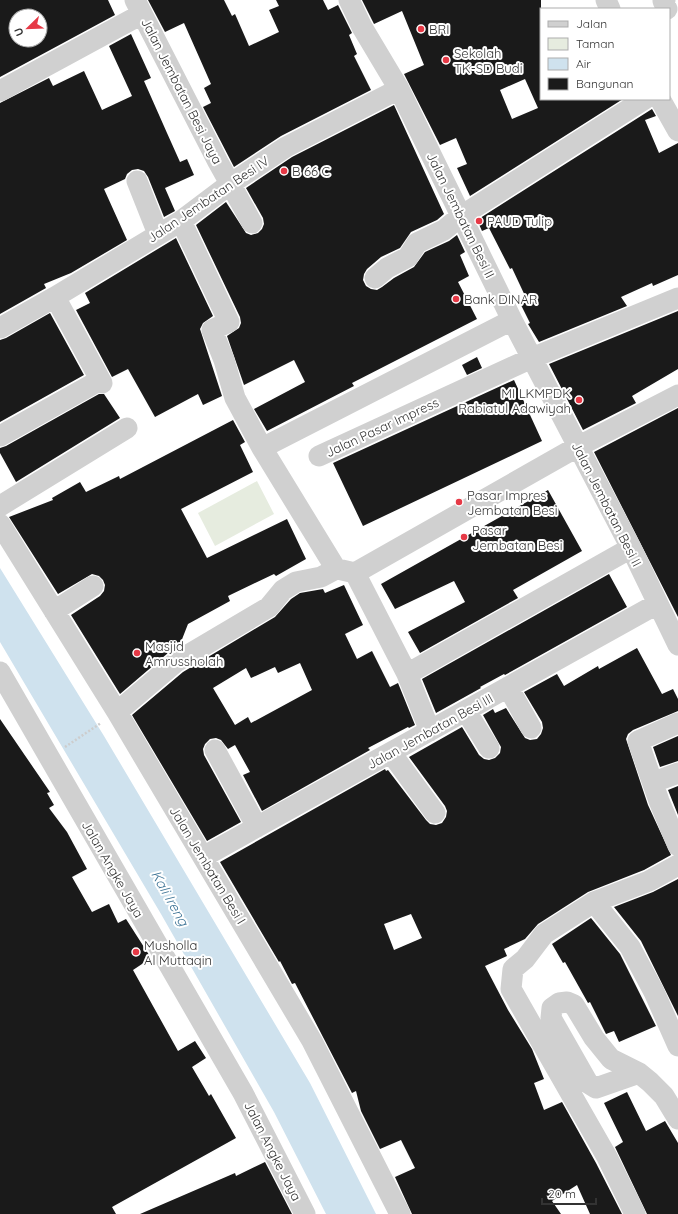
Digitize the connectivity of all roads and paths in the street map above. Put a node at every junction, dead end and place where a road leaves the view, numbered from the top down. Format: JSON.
{"nodes":[{"id":1,"x":349,"y":0,"type":"edge"},
{"id":2,"x":665,"y":0,"type":"edge"},
{"id":3,"x":139,"y":7,"type":"edge"},
{"id":4,"x":666,"y":8,"type":"edge"},
{"id":5,"x":398,"y":89,"type":"junction"},
{"id":6,"x":0,"y":91,"type":"edge"},
{"id":7,"x":643,"y":100,"type":"edge"},
{"id":8,"x":661,"y":100,"type":"edge"},
{"id":9,"x":678,"y":131,"type":"edge"},
{"id":10,"x":138,"y":181,"type":"dead end"},
{"id":11,"x":230,"y":184,"type":"junction"},
{"id":12,"x":461,"y":216,"type":"junction"},
{"id":13,"x":181,"y":221,"type":"junction"},
{"id":14,"x":252,"y":223,"type":"dead end"},
{"id":15,"x":158,"y":234,"type":"junction"},
{"id":16,"x":375,"y":278,"type":"dead end"},
{"id":17,"x":55,"y":297,"type":"junction"},
{"id":18,"x":678,"y":298,"type":"edge"},
{"id":19,"x":512,"y":320,"type":"junction"},
{"id":20,"x":0,"y":328,"type":"edge"},
{"id":21,"x":532,"y":358,"type":"junction"},
{"id":22,"x":678,"y":395,"type":"edge"},
{"id":23,"x":127,"y":428,"type":"dead end"},
{"id":24,"x":0,"y":436,"type":"edge"},
{"id":25,"x":577,"y":447,"type":"junction"},
{"id":26,"x":262,"y":448,"type":"junction"},
{"id":27,"x":319,"y":456,"type":"dead end"},
{"id":28,"x":0,"y":506,"type":"edge"},
{"id":29,"x":0,"y":524,"type":"edge"},
{"id":30,"x":631,"y":548,"type":"junction"},
{"id":31,"x":346,"y":571,"type":"junction"},
{"id":32,"x":93,"y":586,"type":"dead end"},
{"id":33,"x":657,"y":604,"type":"junction"},
{"id":34,"x":54,"y":611,"type":"junction"},
{"id":35,"x":678,"y":645,"type":"edge"},
{"id":36,"x":407,"y":674,"type":"junction"},
{"id":37,"x":1,"y":676,"type":"edge"},
{"id":38,"x":508,"y":687,"type":"junction"},
{"id":39,"x":466,"y":711,"type":"junction"},
{"id":40,"x":112,"y":716,"type":"junction"},
{"id":41,"x":678,"y":723,"type":"edge"},
{"id":42,"x":531,"y":728,"type":"dead end"},
{"id":43,"x":430,"y":731,"type":"junction"},
{"id":44,"x":63,"y":748,"type":"dead end"},
{"id":45,"x":489,"y":748,"type":"dead end"},
{"id":46,"x":215,"y":750,"type":"dead end"},
{"id":47,"x":391,"y":753,"type":"junction"},
{"id":48,"x":678,"y":773,"type":"edge"},
{"id":49,"x":654,"y":782,"type":"junction"},
{"id":50,"x":435,"y":813,"type":"dead end"},
{"id":51,"x":257,"y":827,"type":"junction"},
{"id":52,"x":678,"y":846,"type":"edge"},
{"id":53,"x":203,"y":857,"type":"junction"},
{"id":54,"x":678,"y":865,"type":"edge"},
{"id":55,"x":594,"y":902,"type":"junction"},
{"id":56,"x":678,"y":1046,"type":"edge"},
{"id":57,"x":639,"y":1073,"type":"dead end"},
{"id":58,"x":678,"y":1119,"type":"edge"},
{"id":59,"x":306,"y":1214,"type":"edge"},
{"id":60,"x":400,"y":1214,"type":"edge"},
{"id":61,"x":635,"y":1214,"type":"edge"}],
"edges":[{"from":1,"to":5,"type":"street","name":"Jalan Jembatan Besi II"},
{"from":2,"to":4,"type":"street"},
{"from":3,"to":6,"type":"street"},
{"from":3,"to":11,"type":"street","name":"Jalan Jembatan Besi Jaya"},
{"from":5,"to":11,"type":"street","name":"Jalan Jembatan Besi IV"},
{"from":5,"to":12,"type":"street","name":"Jalan Jembatan Besi II"},
{"from":7,"to":12,"type":"street"},
{"from":8,"to":9,"type":"street"},
{"from":10,"to":15,"type":"street"},
{"from":11,"to":13,"type":"street","name":"Jalan Jembatan Besi IV"},
{"from":11,"to":14,"type":"street","name":"Jalan Jembatan Besi Jaya"},
{"from":12,"to":16,"type":"street"},
{"from":12,"to":19,"type":"street","name":"Jalan Jembatan Besi II"},
{"from":13,"to":15,"type":"street","name":"Jalan Jembatan Besi IV"},
{"from":13,"to":26,"type":"street"},
{"from":15,"to":17,"type":"street","name":"Jalan Jembatan Besi IV"},
{"from":17,"to":20,"type":"street","name":"Jalan Jembatan Besi IV"},
{"from":17,"to":24,"type":"street"},
{"from":18,"to":21,"type":"street","name":"Jalan Pasar Impress"},
{"from":19,"to":21,"type":"street","name":"Jalan Jembatan Besi II"},
{"from":19,"to":26,"type":"street"},
{"from":21,"to":25,"type":"street","name":"Jalan Jembatan Besi II"},
{"from":21,"to":27,"type":"street","name":"Jalan Pasar Impress"},
{"from":22,"to":25,"type":"street"},
{"from":23,"to":28,"type":"street"},
{"from":25,"to":30,"type":"street","name":"Jalan Jembatan Besi II"},
{"from":25,"to":31,"type":"street"},
{"from":26,"to":31,"type":"street"},
{"from":29,"to":34,"type":"street","name":"Jalan Jembatan Besi I"},
{"from":30,"to":33,"type":"street","name":"Jalan Jembatan Besi II"},
{"from":30,"to":36,"type":"street"},
{"from":31,"to":36,"type":"street"},
{"from":31,"to":40,"type":"street"},
{"from":32,"to":34,"type":"street"},
{"from":33,"to":35,"type":"street","name":"Jalan Jembatan Besi II"},
{"from":33,"to":38,"type":"street","name":"Jalan Jembatan Besi III"},
{"from":34,"to":40,"type":"street","name":"Jalan Jembatan Besi I"},
{"from":36,"to":43,"type":"street"},
{"from":37,"to":59,"type":"street","name":"Jalan Angke Jaya"},
{"from":38,"to":39,"type":"street","name":"Jalan Jembatan Besi III"},
{"from":38,"to":42,"type":"street"},
{"from":39,"to":43,"type":"street","name":"Jalan Jembatan Besi III"},
{"from":39,"to":45,"type":"street"},
{"from":40,"to":44,"type":"path"},
{"from":40,"to":53,"type":"street","name":"Jalan Jembatan Besi I"},
{"from":41,"to":49,"type":"street"},
{"from":43,"to":47,"type":"street","name":"Jalan Jembatan Besi III"},
{"from":46,"to":51,"type":"street"},
{"from":47,"to":50,"type":"street"},
{"from":47,"to":51,"type":"street","name":"Jalan Jembatan Besi III"},
{"from":48,"to":49,"type":"street"},
{"from":49,"to":52,"type":"street"},
{"from":51,"to":53,"type":"street","name":"Jalan Jembatan Besi III"},
{"from":53,"to":60,"type":"street","name":"Jalan Jembatan Besi I"},
{"from":54,"to":55,"type":"street"},
{"from":55,"to":56,"type":"street"},
{"from":55,"to":61,"type":"street"},
{"from":57,"to":58,"type":"street"}]}
